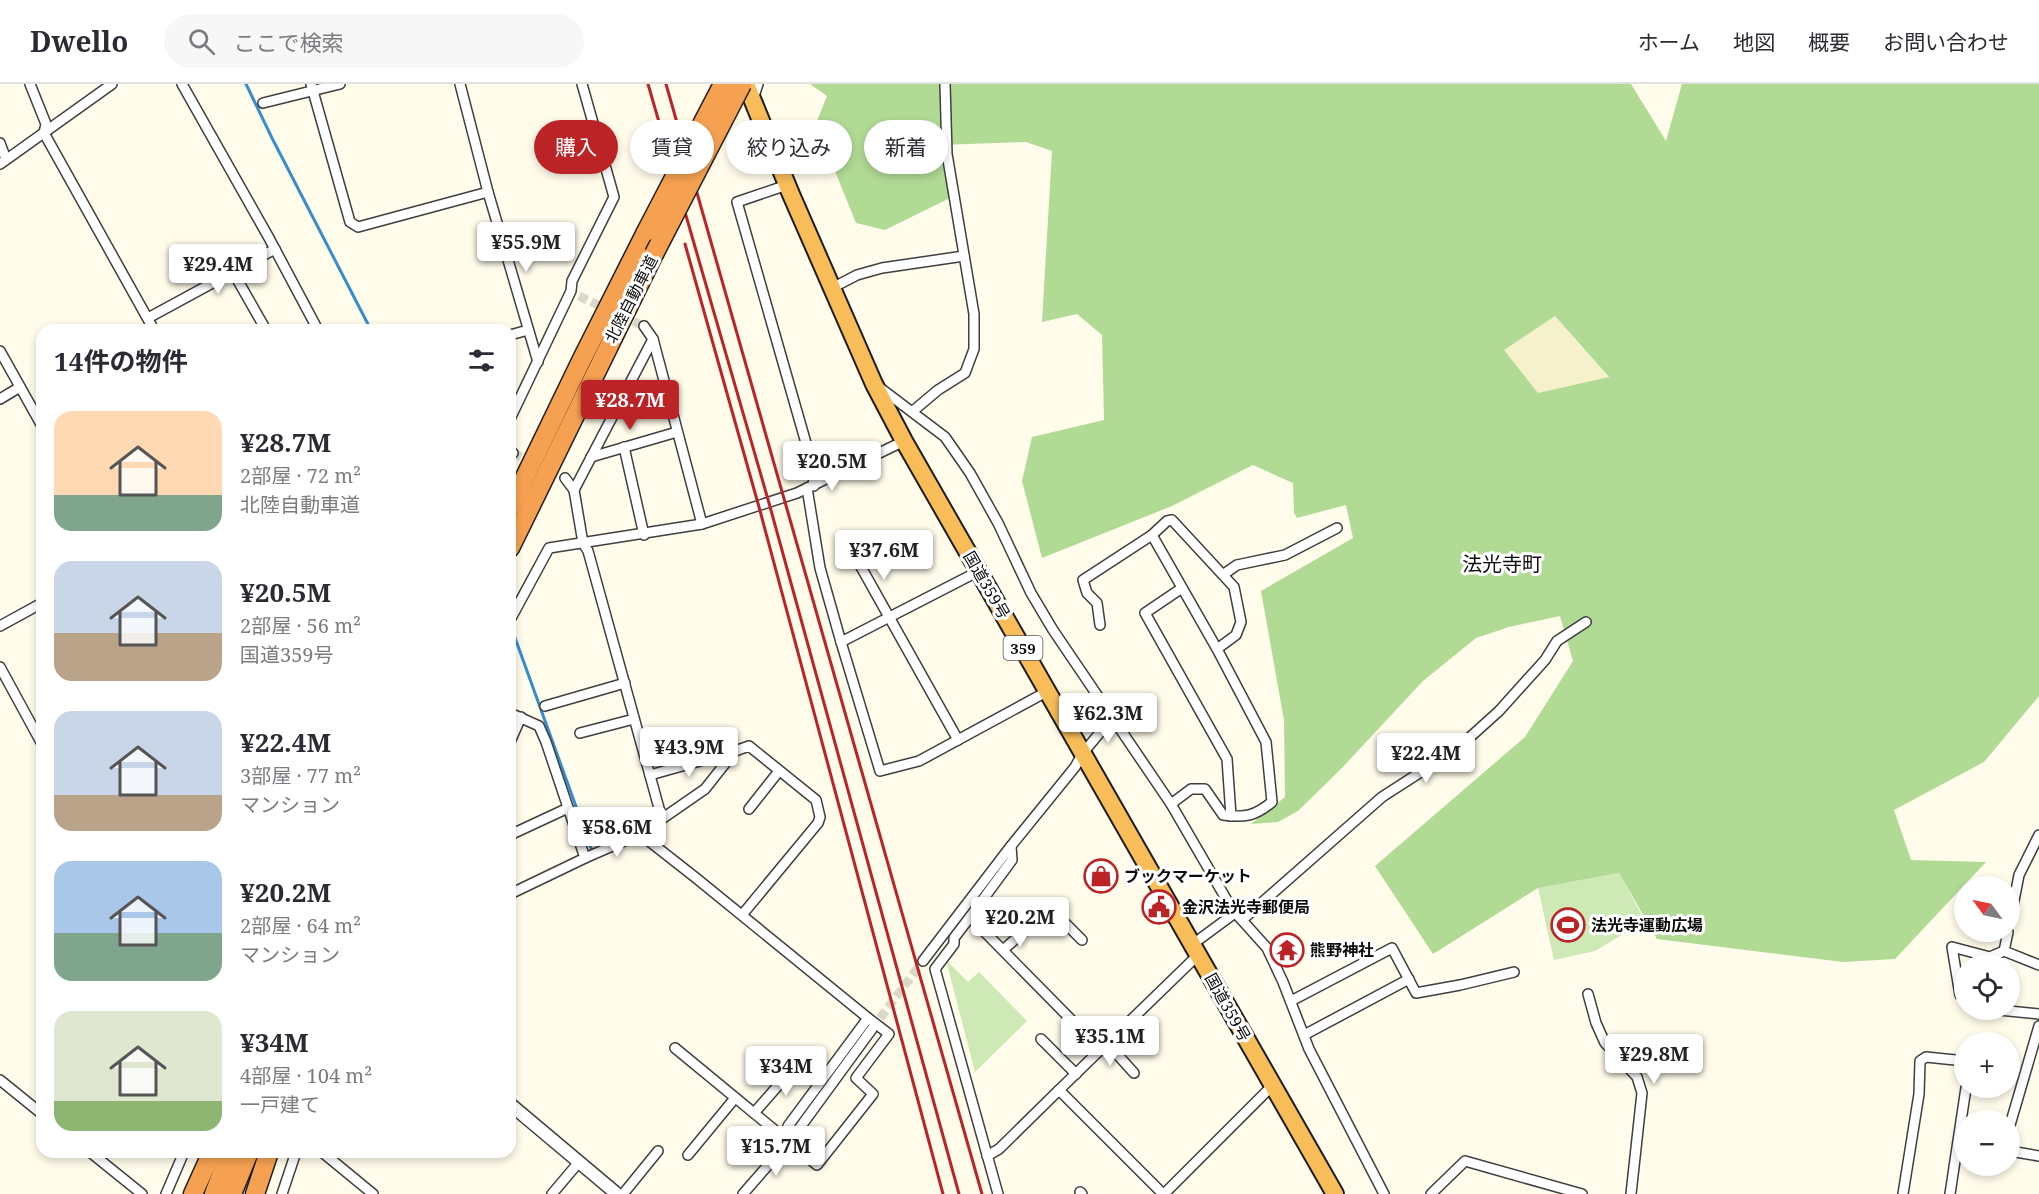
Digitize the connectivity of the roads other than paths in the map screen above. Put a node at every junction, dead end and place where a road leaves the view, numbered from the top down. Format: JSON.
{"nodes":[{"id":1,"x":30,"y":84,"type":"edge"},
{"id":2,"x":112,"y":84,"type":"edge"},
{"id":3,"x":182,"y":84,"type":"edge"},
{"id":4,"x":340,"y":84,"type":"edge"},
{"id":5,"x":460,"y":84,"type":"edge"},
{"id":6,"x":582,"y":84,"type":"edge"},
{"id":7,"x":723,"y":84,"type":"edge"},
{"id":8,"x":945,"y":84,"type":"edge"},
{"id":9,"x":312,"y":87,"type":"edge"},
{"id":10,"x":750,"y":88,"type":"edge"},
{"id":11,"x":262,"y":103,"type":"dead end"},
{"id":12,"x":44,"y":133,"type":"junction"},
{"id":13,"x":0,"y":143,"type":"edge"},
{"id":14,"x":3,"y":161,"type":"edge"},
{"id":15,"x":787,"y":185,"type":"junction"},
{"id":16,"x":488,"y":192,"type":"junction"},
{"id":17,"x":275,"y":249,"type":"junction"},
{"id":18,"x":964,"y":256,"type":"junction"},
{"id":19,"x":233,"y":272,"type":"junction"},
{"id":20,"x":832,"y":288,"type":"junction"},
{"id":21,"x":148,"y":318,"type":"junction"},
{"id":22,"x":151,"y":324,"type":"edge"},
{"id":23,"x":263,"y":324,"type":"edge"},
{"id":24,"x":315,"y":324,"type":"edge"},
{"id":25,"x":644,"y":326,"type":"tunnel mouth"},
{"id":26,"x":528,"y":330,"type":"junction"},
{"id":27,"x":516,"y":333,"type":"edge"},
{"id":28,"x":653,"y":339,"type":"junction"},
{"id":29,"x":0,"y":351,"type":"edge"},
{"id":30,"x":538,"y":362,"type":"junction"},
{"id":31,"x":874,"y":384,"type":"junction"},
{"id":32,"x":20,"y":387,"type":"junction"},
{"id":33,"x":0,"y":399,"type":"edge"},
{"id":34,"x":516,"y":407,"type":"edge"},
{"id":35,"x":914,"y":411,"type":"junction"},
{"id":36,"x":36,"y":415,"type":"edge"},
{"id":37,"x":677,"y":432,"type":"junction"},
{"id":38,"x":904,"y":441,"type":"junction"},
{"id":39,"x":624,"y":447,"type":"junction"},
{"id":40,"x":591,"y":457,"type":"junction"},
{"id":41,"x":565,"y":478,"type":"dead end"},
{"id":42,"x":811,"y":487,"type":"junction"},
{"id":43,"x":574,"y":490,"type":"junction"},
{"id":44,"x":516,"y":496,"type":"edge"},
{"id":45,"x":702,"y":524,"type":"junction"},
{"id":46,"x":1338,"y":528,"type":"dead end"},
{"id":47,"x":644,"y":535,"type":"junction"},
{"id":48,"x":516,"y":536,"type":"edge"},
{"id":49,"x":1152,"y":536,"type":"junction"},
{"id":50,"x":583,"y":543,"type":"junction"},
{"id":51,"x":856,"y":558,"type":"dead end"},
{"id":52,"x":979,"y":572,"type":"junction"},
{"id":53,"x":1224,"y":574,"type":"junction"},
{"id":54,"x":1182,"y":588,"type":"junction"},
{"id":55,"x":36,"y":606,"type":"edge"},
{"id":56,"x":516,"y":609,"type":"edge"},
{"id":57,"x":888,"y":617,"type":"junction"},
{"id":58,"x":1586,"y":622,"type":"dead end"},
{"id":59,"x":1100,"y":625,"type":"dead end"},
{"id":60,"x":0,"y":626,"type":"edge"},
{"id":61,"x":841,"y":642,"type":"junction"},
{"id":62,"x":1217,"y":649,"type":"junction"},
{"id":63,"x":0,"y":667,"type":"edge"},
{"id":64,"x":625,"y":683,"type":"junction"},
{"id":65,"x":1048,"y":692,"type":"junction"},
{"id":66,"x":545,"y":706,"type":"dead end"},
{"id":67,"x":516,"y":715,"type":"edge"},
{"id":68,"x":521,"y":717,"type":"junction"},
{"id":69,"x":1112,"y":718,"type":"junction"},
{"id":70,"x":634,"y":719,"type":"junction"},
{"id":71,"x":516,"y":728,"type":"edge"},
{"id":72,"x":36,"y":733,"type":"edge"},
{"id":73,"x":580,"y":733,"type":"dead end"},
{"id":74,"x":958,"y":740,"type":"junction"},
{"id":75,"x":1083,"y":753,"type":"junction"},
{"id":76,"x":721,"y":754,"type":"dead end"},
{"id":77,"x":780,"y":771,"type":"junction"},
{"id":78,"x":650,"y":775,"type":"junction"},
{"id":79,"x":1171,"y":804,"type":"junction"},
{"id":80,"x":568,"y":808,"type":"junction"},
{"id":81,"x":749,"y":809,"type":"dead end"},
{"id":82,"x":1231,"y":816,"type":"junction"},
{"id":83,"x":662,"y":819,"type":"junction"},
{"id":84,"x":516,"y":832,"type":"edge"},
{"id":85,"x":640,"y":834,"type":"junction"},
{"id":86,"x":2039,"y":835,"type":"edge"},
{"id":87,"x":1011,"y":846,"type":"junction"},
{"id":88,"x":2028,"y":854,"type":"junction"},
{"id":89,"x":585,"y":858,"type":"junction"},
{"id":90,"x":2039,"y":859,"type":"edge"},
{"id":91,"x":2019,"y":876,"type":"edge"},
{"id":92,"x":516,"y":891,"type":"edge"},
{"id":93,"x":742,"y":915,"type":"junction"},
{"id":94,"x":1239,"y":916,"type":"junction"},
{"id":95,"x":970,"y":917,"type":"junction"},
{"id":96,"x":1082,"y":940,"type":"dead end"},
{"id":97,"x":2006,"y":942,"type":"edge"},
{"id":98,"x":1196,"y":949,"type":"junction"},
{"id":99,"x":1003,"y":950,"type":"junction"},
{"id":100,"x":2004,"y":951,"type":"junction"},
{"id":101,"x":1979,"y":954,"type":"edge"},
{"id":102,"x":1997,"y":954,"type":"edge"},
{"id":103,"x":1954,"y":959,"type":"edge"},
{"id":104,"x":922,"y":961,"type":"tunnel mouth"},
{"id":105,"x":2039,"y":965,"type":"edge"},
{"id":106,"x":1514,"y":972,"type":"dead end"},
{"id":107,"x":1409,"y":980,"type":"junction"},
{"id":108,"x":1588,"y":994,"type":"dead end"},
{"id":109,"x":1291,"y":1001,"type":"junction"},
{"id":110,"x":2020,"y":1012,"type":"edge"},
{"id":111,"x":2039,"y":1014,"type":"edge"},
{"id":112,"x":868,"y":1018,"type":"junction"},
{"id":113,"x":2039,"y":1026,"type":"edge"},
{"id":114,"x":872,"y":1029,"type":"tunnel mouth"},
{"id":115,"x":1304,"y":1035,"type":"junction"},
{"id":116,"x":1041,"y":1039,"type":"dead end"},
{"id":117,"x":1103,"y":1046,"type":"junction"},
{"id":118,"x":675,"y":1048,"type":"dead end"},
{"id":119,"x":1954,"y":1060,"type":"edge"},
{"id":120,"x":798,"y":1063,"type":"dead end"},
{"id":121,"x":1134,"y":1073,"type":"dead end"},
{"id":122,"x":1076,"y":1074,"type":"junction"},
{"id":123,"x":0,"y":1080,"type":"edge"},
{"id":124,"x":1272,"y":1086,"type":"junction"},
{"id":125,"x":1059,"y":1090,"type":"junction"},
{"id":126,"x":735,"y":1098,"type":"junction"},
{"id":127,"x":1964,"y":1098,"type":"edge"},
{"id":128,"x":36,"y":1109,"type":"edge"},
{"id":129,"x":516,"y":1109,"type":"edge"},
{"id":130,"x":2014,"y":1110,"type":"edge"},
{"id":131,"x":754,"y":1113,"type":"junction"},
{"id":132,"x":796,"y":1133,"type":"junction"},
{"id":133,"x":788,"y":1142,"type":"junction"},
{"id":134,"x":658,"y":1151,"type":"dead end"},
{"id":135,"x":2020,"y":1153,"type":"edge"},
{"id":136,"x":688,"y":1155,"type":"dead end"},
{"id":137,"x":987,"y":1156,"type":"junction"},
{"id":138,"x":2039,"y":1156,"type":"edge"},
{"id":139,"x":97,"y":1158,"type":"edge"},
{"id":140,"x":181,"y":1158,"type":"edge"},
{"id":141,"x":209,"y":1158,"type":"edge"},
{"id":142,"x":228,"y":1158,"type":"edge"},
{"id":143,"x":247,"y":1158,"type":"edge"},
{"id":144,"x":267,"y":1158,"type":"edge"},
{"id":145,"x":294,"y":1158,"type":"edge"},
{"id":146,"x":329,"y":1158,"type":"edge"},
{"id":147,"x":579,"y":1162,"type":"junction"},
{"id":148,"x":142,"y":1194,"type":"edge"},
{"id":149,"x":166,"y":1194,"type":"edge"},
{"id":150,"x":194,"y":1194,"type":"edge"},
{"id":151,"x":214,"y":1194,"type":"edge"},
{"id":152,"x":232,"y":1194,"type":"edge"},
{"id":153,"x":255,"y":1194,"type":"edge"},
{"id":154,"x":282,"y":1194,"type":"edge"},
{"id":155,"x":373,"y":1194,"type":"edge"},
{"id":156,"x":552,"y":1194,"type":"edge"},
{"id":157,"x":617,"y":1194,"type":"edge"},
{"id":158,"x":622,"y":1194,"type":"edge"},
{"id":159,"x":743,"y":1194,"type":"edge"},
{"id":160,"x":998,"y":1194,"type":"edge"},
{"id":161,"x":1163,"y":1194,"type":"edge"},
{"id":162,"x":1335,"y":1194,"type":"edge"},
{"id":163,"x":1384,"y":1194,"type":"edge"},
{"id":164,"x":1431,"y":1194,"type":"edge"},
{"id":165,"x":1582,"y":1194,"type":"edge"},
{"id":166,"x":1631,"y":1194,"type":"edge"},
{"id":167,"x":1903,"y":1194,"type":"edge"},
{"id":168,"x":1950,"y":1194,"type":"edge"}],
"edges":[{"from":1,"to":12,"type":"street"},
{"from":2,"to":12,"type":"street"},
{"from":3,"to":17,"type":"street"},
{"from":4,"to":9,"type":"street"},
{"from":5,"to":16,"type":"street"},
{"from":6,"to":30,"type":"street"},
{"from":7,"to":44,"type":"highway","name":"北陸自動車道","bridge":true},
{"from":8,"to":18,"type":"street"},
{"from":9,"to":11,"type":"street"},
{"from":9,"to":16,"type":"street"},
{"from":10,"to":15,"type":"highway","name":"国道359号","number":"359"},
{"from":10,"to":48,"type":"highway","name":"北陸自動車道","bridge":true},
{"from":12,"to":14,"type":"street"},
{"from":12,"to":21,"type":"street"},
{"from":13,"to":14,"type":"street"},
{"from":15,"to":20,"type":"highway","name":"国道359号","number":"359"},
{"from":15,"to":42,"type":"street"},
{"from":16,"to":26,"type":"street"},
{"from":17,"to":19,"type":"street"},
{"from":17,"to":24,"type":"street"},
{"from":18,"to":20,"type":"street"},
{"from":18,"to":35,"type":"street"},
{"from":19,"to":21,"type":"street"},
{"from":19,"to":23,"type":"street"},
{"from":20,"to":31,"type":"highway","name":"国道359号","number":"359"},
{"from":21,"to":22,"type":"street"},
{"from":25,"to":28,"type":"street"},
{"from":26,"to":27,"type":"street"},
{"from":26,"to":30,"type":"street"},
{"from":28,"to":37,"type":"street"},
{"from":28,"to":40,"type":"street"},
{"from":29,"to":32,"type":"street"},
{"from":30,"to":34,"type":"street"},
{"from":31,"to":35,"type":"street"},
{"from":31,"to":38,"type":"highway","name":"国道359号","number":"359"},
{"from":32,"to":33,"type":"street"},
{"from":32,"to":36,"type":"street"},
{"from":35,"to":69,"type":"street"},
{"from":37,"to":39,"type":"street"},
{"from":37,"to":45,"type":"street"},
{"from":38,"to":42,"type":"street"},
{"from":38,"to":52,"type":"highway","name":"国道359号","number":"359"},
{"from":39,"to":40,"type":"street"},
{"from":39,"to":47,"type":"street"},
{"from":40,"to":43,"type":"street"},
{"from":41,"to":43,"type":"street"},
{"from":42,"to":45,"type":"street"},
{"from":42,"to":61,"type":"street"},
{"from":43,"to":50,"type":"street"},
{"from":45,"to":47,"type":"street"},
{"from":46,"to":53,"type":"street"},
{"from":47,"to":50,"type":"street"},
{"from":49,"to":53,"type":"street"},
{"from":49,"to":54,"type":"street"},
{"from":49,"to":59,"type":"street"},
{"from":50,"to":56,"type":"street"},
{"from":50,"to":64,"type":"street"},
{"from":51,"to":57,"type":"street"},
{"from":52,"to":57,"type":"street"},
{"from":52,"to":65,"type":"highway","name":"国道359号","number":"359"},
{"from":53,"to":62,"type":"street"},
{"from":54,"to":62,"type":"street"},
{"from":54,"to":82,"type":"street"},
{"from":55,"to":60,"type":"street"},
{"from":57,"to":61,"type":"street"},
{"from":57,"to":74,"type":"street"},
{"from":58,"to":94,"type":"street"},
{"from":61,"to":74,"type":"street"},
{"from":62,"to":82,"type":"street"},
{"from":63,"to":72,"type":"street"},
{"from":64,"to":66,"type":"street"},
{"from":64,"to":70,"type":"street"},
{"from":65,"to":74,"type":"street"},
{"from":65,"to":75,"type":"highway","name":"国道359号","number":"359"},
{"from":67,"to":68,"type":"street"},
{"from":68,"to":71,"type":"street"},
{"from":68,"to":80,"type":"street"},
{"from":69,"to":75,"type":"street"},
{"from":69,"to":79,"type":"street"},
{"from":70,"to":73,"type":"street"},
{"from":70,"to":78,"type":"street"},
{"from":75,"to":87,"type":"street"},
{"from":75,"to":98,"type":"highway","name":"国道359号","number":"359"},
{"from":76,"to":78,"type":"street"},
{"from":77,"to":81,"type":"street"},
{"from":77,"to":83,"type":"street"},
{"from":77,"to":93,"type":"street"},
{"from":78,"to":83,"type":"street"},
{"from":79,"to":82,"type":"street"},
{"from":79,"to":94,"type":"street"},
{"from":80,"to":84,"type":"street"},
{"from":80,"to":89,"type":"street"},
{"from":83,"to":85,"type":"street"},
{"from":85,"to":89,"type":"street"},
{"from":85,"to":93,"type":"street"},
{"from":86,"to":88,"type":"street"},
{"from":87,"to":95,"type":"street"},
{"from":87,"to":104,"type":"street"},
{"from":88,"to":90,"type":"street"},
{"from":88,"to":91,"type":"street"},
{"from":89,"to":92,"type":"street"},
{"from":93,"to":112,"type":"street"},
{"from":94,"to":98,"type":"street"},
{"from":94,"to":109,"type":"street"},
{"from":95,"to":99,"type":"street"},
{"from":95,"to":137,"type":"street"},
{"from":96,"to":99,"type":"street"},
{"from":97,"to":100,"type":"street"},
{"from":98,"to":117,"type":"street"},
{"from":98,"to":124,"type":"highway","name":"国道359号","number":"359"},
{"from":99,"to":117,"type":"street"},
{"from":100,"to":102,"type":"street"},
{"from":100,"to":105,"type":"street"},
{"from":101,"to":103,"type":"street"},
{"from":106,"to":107,"type":"street"},
{"from":107,"to":109,"type":"street"},
{"from":107,"to":115,"type":"street"},
{"from":108,"to":166,"type":"street"},
{"from":109,"to":115,"type":"street"},
{"from":110,"to":111,"type":"street"},
{"from":112,"to":132,"type":"street"},
{"from":112,"to":133,"type":"street"},
{"from":113,"to":130,"type":"street"},
{"from":114,"to":132,"type":"street"},
{"from":115,"to":163,"type":"street"},
{"from":116,"to":122,"type":"street"},
{"from":117,"to":121,"type":"street"},
{"from":117,"to":122,"type":"street"},
{"from":118,"to":126,"type":"street"},
{"from":119,"to":167,"type":"street"},
{"from":120,"to":131,"type":"street"},
{"from":122,"to":125,"type":"street"},
{"from":123,"to":128,"type":"street"},
{"from":124,"to":161,"type":"street"},
{"from":124,"to":162,"type":"highway","name":"国道359号","number":"359"},
{"from":125,"to":137,"type":"street"},
{"from":125,"to":161,"type":"street"},
{"from":126,"to":131,"type":"street"},
{"from":126,"to":136,"type":"street"},
{"from":127,"to":168,"type":"street"},
{"from":129,"to":147,"type":"street"},
{"from":131,"to":133,"type":"street"},
{"from":132,"to":133,"type":"street"},
{"from":133,"to":159,"type":"street"},
{"from":134,"to":158,"type":"street"},
{"from":135,"to":138,"type":"street"},
{"from":137,"to":160,"type":"street"},
{"from":139,"to":148,"type":"street"},
{"from":140,"to":149,"type":"street"},
{"from":141,"to":150,"type":"highway"},
{"from":142,"to":151,"type":"highway"},
{"from":143,"to":152,"type":"highway"},
{"from":144,"to":153,"type":"highway"},
{"from":145,"to":154,"type":"street"},
{"from":146,"to":155,"type":"street"},
{"from":147,"to":156,"type":"street"},
{"from":147,"to":157,"type":"street"},
{"from":164,"to":165,"type":"street"}]}
